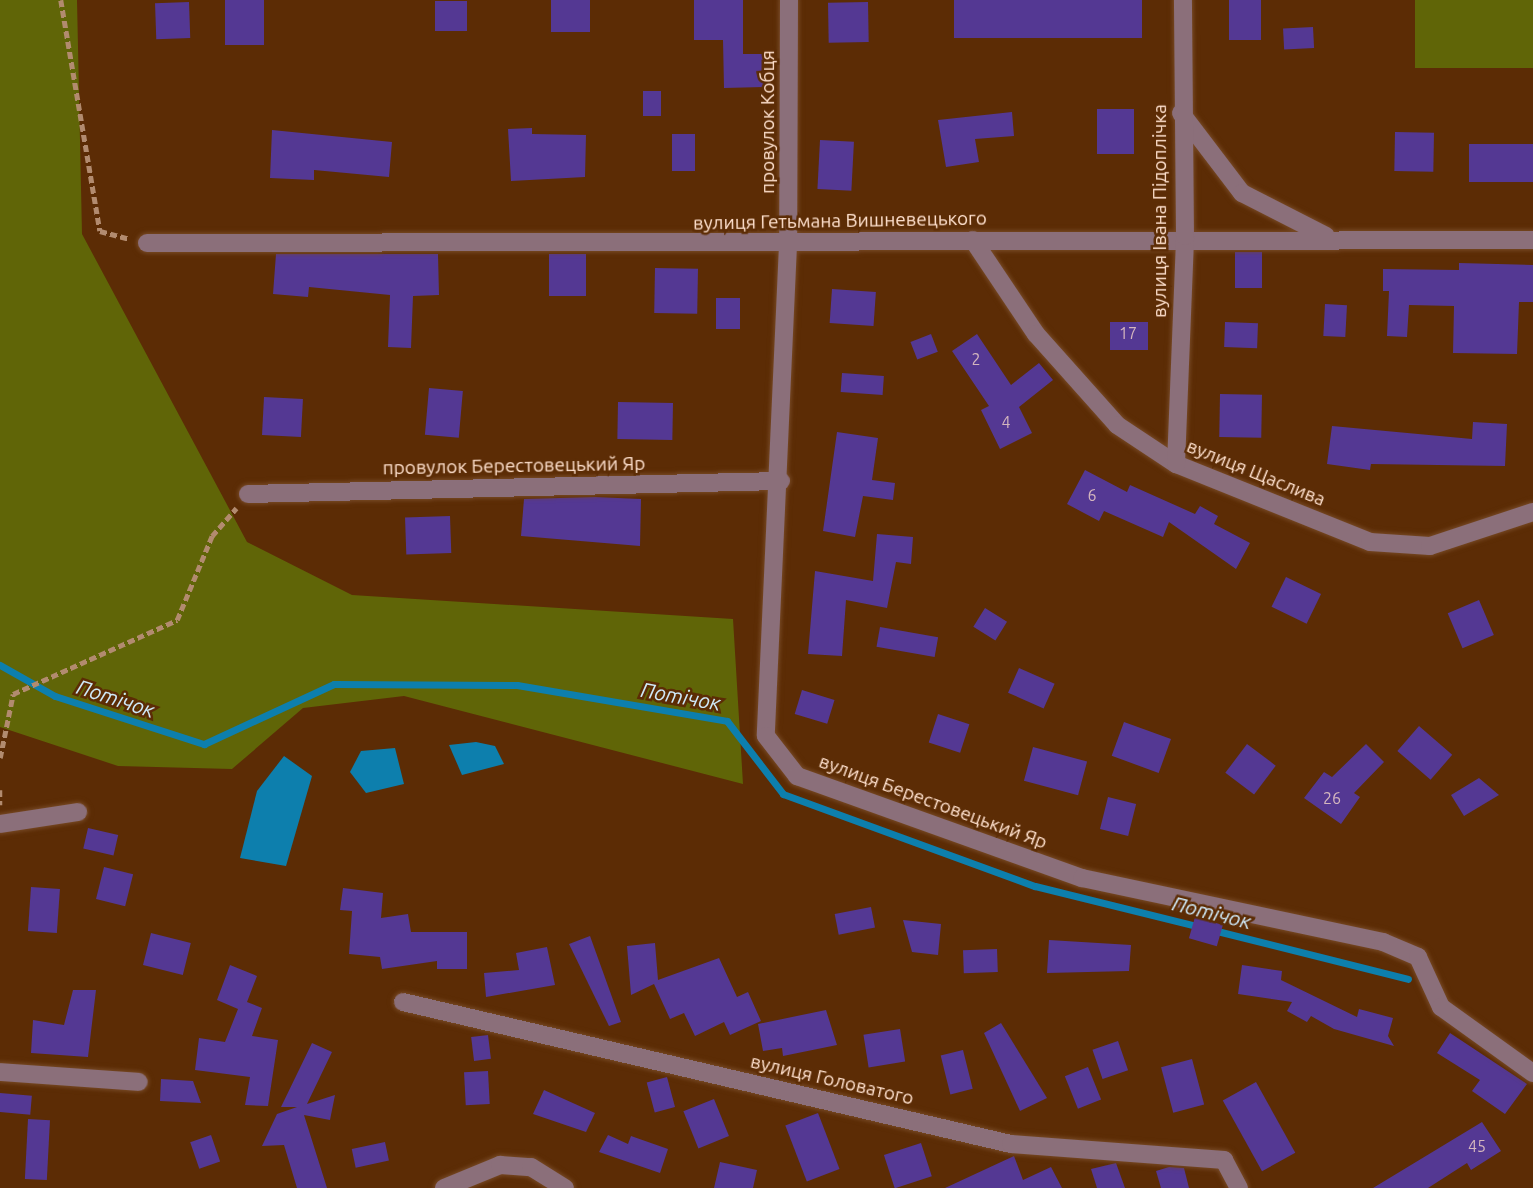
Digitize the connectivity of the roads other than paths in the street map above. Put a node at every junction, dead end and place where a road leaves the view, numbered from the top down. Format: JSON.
{"nodes":[{"id":1,"x":789,"y":0,"type":"edge"},
{"id":2,"x":1183,"y":0,"type":"edge"},
{"id":3,"x":1181,"y":113,"type":"junction"},
{"id":4,"x":1185,"y":236,"type":"junction"},
{"id":5,"x":1332,"y":239,"type":"junction"},
{"id":6,"x":974,"y":240,"type":"junction"},
{"id":7,"x":1533,"y":240,"type":"edge"},
{"id":8,"x":147,"y":243,"type":"road end"},
{"id":9,"x":788,"y":245,"type":"junction"},
{"id":10,"x":1176,"y":464,"type":"junction"},
{"id":11,"x":781,"y":481,"type":"junction"},
{"id":12,"x":248,"y":494,"type":"road end"},
{"id":13,"x":1533,"y":512,"type":"edge"},
{"id":14,"x":78,"y":812,"type":"dead end"},
{"id":15,"x":0,"y":824,"type":"edge"},
{"id":16,"x":0,"y":835,"type":"edge"},
{"id":17,"x":403,"y":1002,"type":"dead end"},
{"id":18,"x":0,"y":1072,"type":"edge"},
{"id":19,"x":1533,"y":1073,"type":"edge"},
{"id":20,"x":139,"y":1082,"type":"dead end"},
{"id":21,"x":444,"y":1188,"type":"edge"},
{"id":22,"x":565,"y":1188,"type":"edge"},
{"id":23,"x":1239,"y":1188,"type":"edge"}],
"edges":[{"from":1,"to":9,"type":"street","name":"провулок Кобця"},
{"from":2,"to":3,"type":"street","name":"вулиця Івана Підоплічка"},
{"from":3,"to":4,"type":"street","name":"вулиця Івана Підоплічка"},
{"from":3,"to":5,"type":"street"},
{"from":4,"to":5,"type":"street","name":"вулиця Гетьмана Вишневецького"},
{"from":4,"to":6,"type":"street","name":"вулиця Гетьмана Вишневецького"},
{"from":4,"to":10,"type":"street","name":"вулиця Івана Підоплічка"},
{"from":5,"to":7,"type":"street","name":"вулиця Гетьмана Вишневецького"},
{"from":6,"to":9,"type":"street","name":"вулиця Гетьмана Вишневецького"},
{"from":6,"to":10,"type":"street","name":"вулиця Щаслива"},
{"from":8,"to":9,"type":"street","name":"вулиця Гетьмана Вишневецького"},
{"from":9,"to":11,"type":"street","name":"вулиця Берестовецький Яр"},
{"from":10,"to":13,"type":"street","name":"вулиця Щаслива"},
{"from":11,"to":12,"type":"street","name":"провулок Берестовецький Яр"},
{"from":11,"to":19,"type":"street","name":"вулиця Берестовецький Яр"},
{"from":14,"to":15,"type":"street"},
{"from":15,"to":16,"type":"street"},
{"from":17,"to":23,"type":"street","name":"вулиця Головатого"},
{"from":18,"to":20,"type":"street"},
{"from":21,"to":22,"type":"street"}]}
